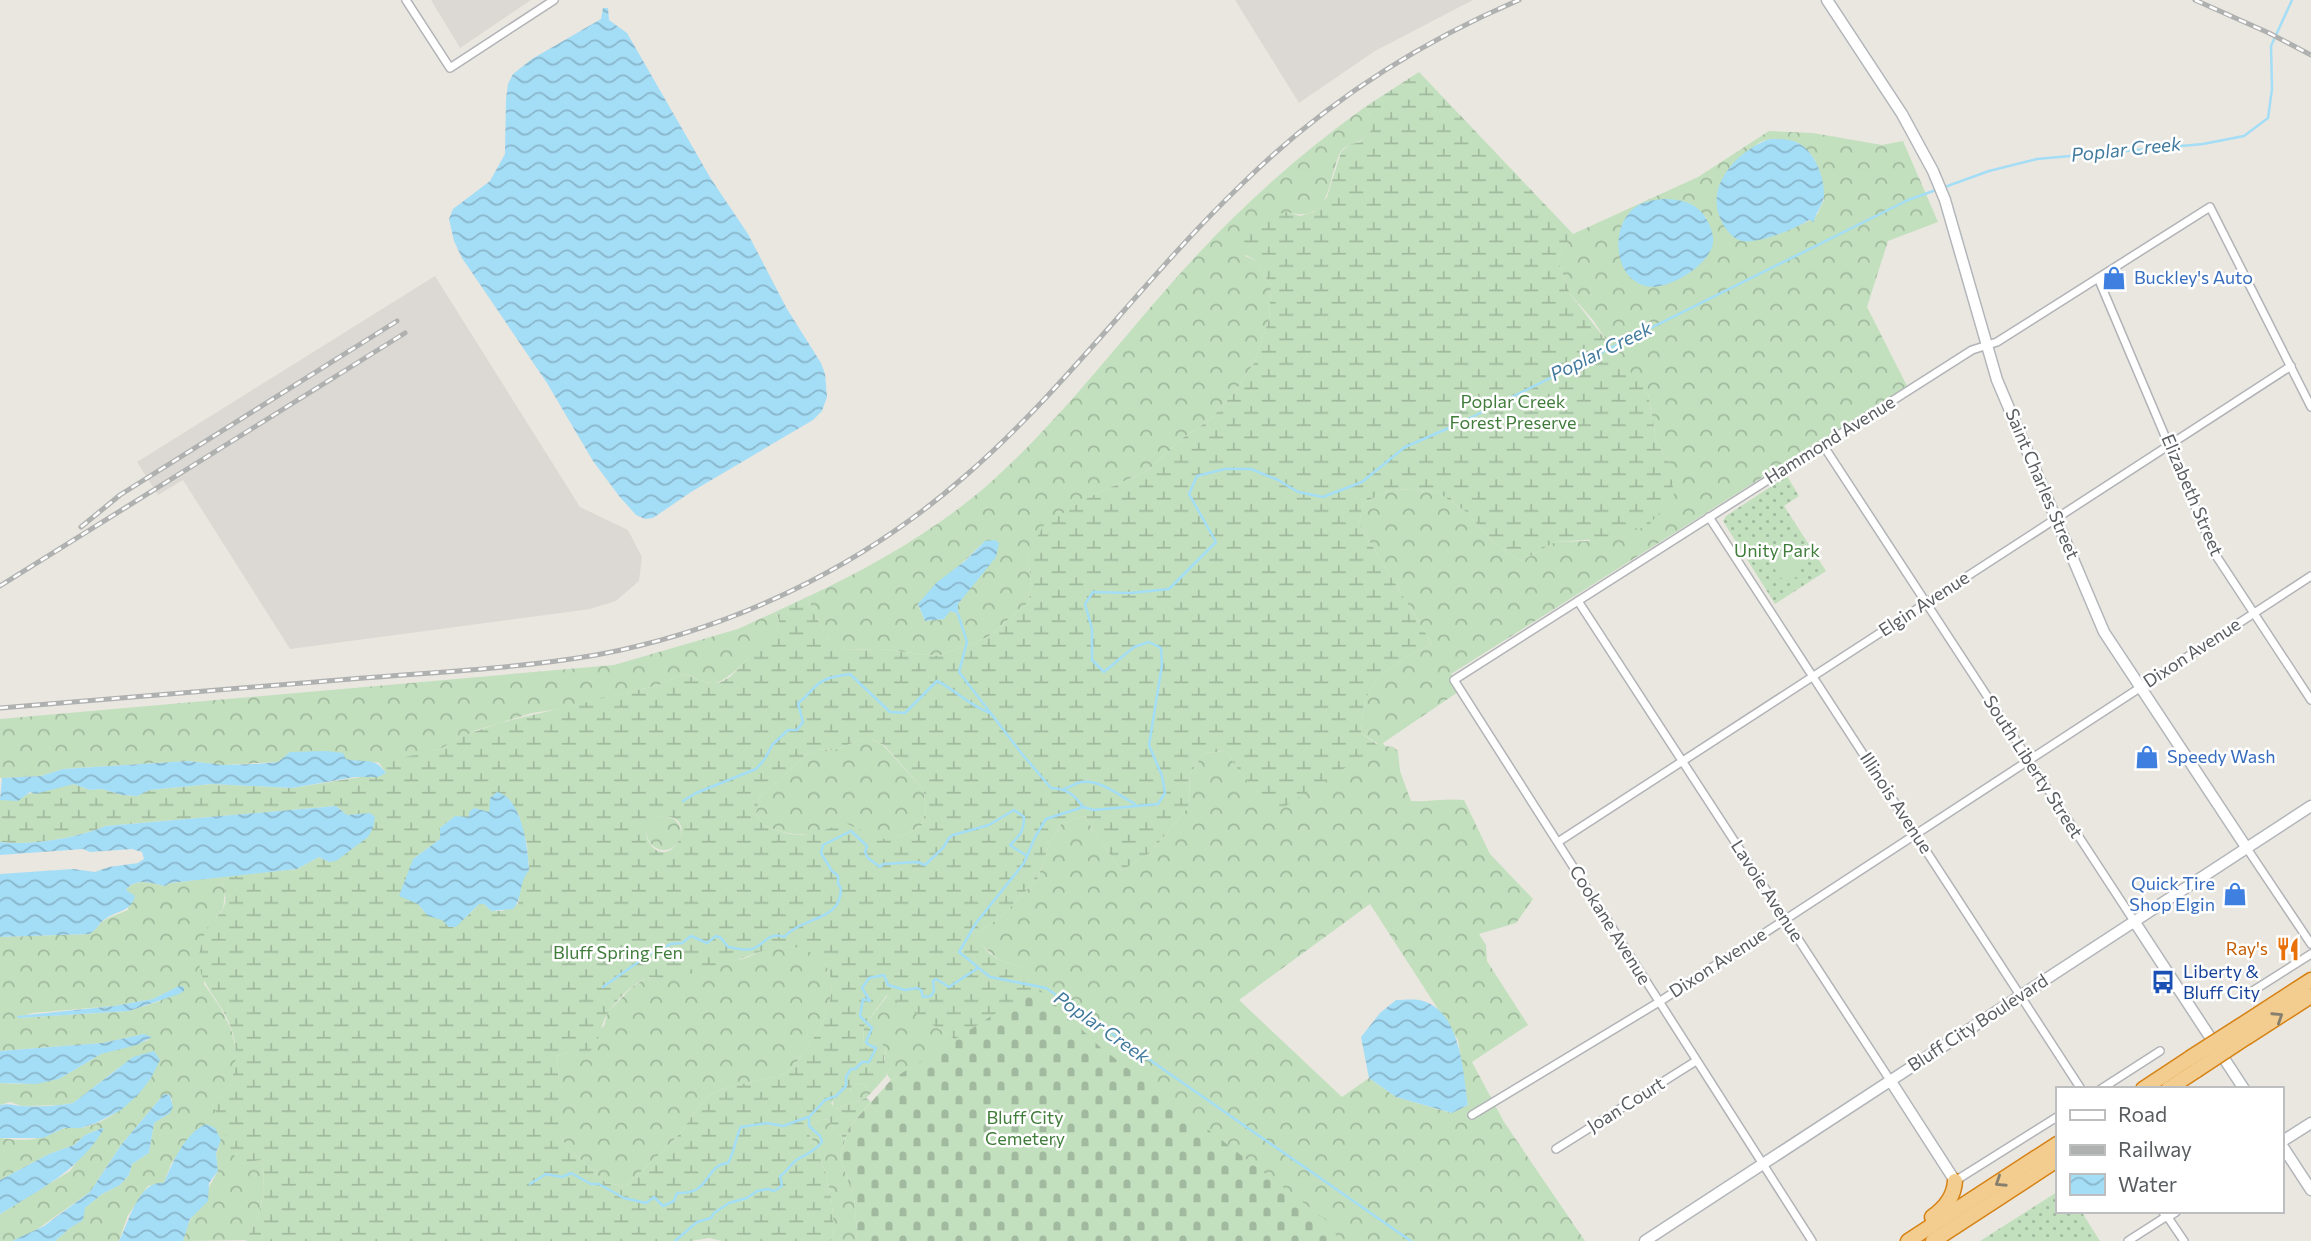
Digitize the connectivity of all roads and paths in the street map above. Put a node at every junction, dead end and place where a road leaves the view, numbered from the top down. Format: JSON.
{"nodes":[{"id":1,"x":406,"y":0,"type":"edge"},
{"id":2,"x":554,"y":0,"type":"edge"},
{"id":3,"x":1827,"y":0,"type":"edge"},
{"id":4,"x":2098,"y":278,"type":"junction"},
{"id":5,"x":1987,"y":345,"type":"junction"},
{"id":6,"x":2291,"y":366,"type":"junction"},
{"id":7,"x":2311,"y":407,"type":"edge"},
{"id":8,"x":1823,"y":445,"type":"junction"},
{"id":9,"x":2170,"y":445,"type":"junction"},
{"id":10,"x":1710,"y":517,"type":"junction"},
{"id":11,"x":2057,"y":518,"type":"junction"},
{"id":12,"x":2311,"y":576,"type":"edge"},
{"id":13,"x":1578,"y":601,"type":"junction"},
{"id":14,"x":1926,"y":602,"type":"junction"},
{"id":15,"x":2253,"y":614,"type":"junction"},
{"id":16,"x":1813,"y":676,"type":"junction"},
{"id":17,"x":1454,"y":680,"type":"joint"},
{"id":18,"x":2140,"y":686,"type":"junction"},
{"id":19,"x":2311,"y":699,"type":"edge"},
{"id":20,"x":2029,"y":760,"type":"junction"},
{"id":21,"x":1682,"y":761,"type":"junction"},
{"id":22,"x":2311,"y":806,"type":"edge"},
{"id":23,"x":1916,"y":834,"type":"junction"},
{"id":24,"x":1558,"y":842,"type":"junction"},
{"id":25,"x":2246,"y":847,"type":"junction"},
{"id":26,"x":1785,"y":919,"type":"junction"},
{"id":27,"x":2134,"y":921,"type":"junction"},
{"id":28,"x":2311,"y":944,"type":"edge"},
{"id":29,"x":2311,"y":954,"type":"edge"},
{"id":30,"x":2308,"y":990,"type":"edge"},
{"id":31,"x":2022,"y":994,"type":"junction"},
{"id":32,"x":2248,"y":994,"type":"dead end"},
{"id":33,"x":1659,"y":1002,"type":"junction"},
{"id":34,"x":2160,"y":1051,"type":"dead end"},
{"id":35,"x":1696,"y":1061,"type":"junction"},
{"id":36,"x":2194,"y":1064,"type":"junction"},
{"id":37,"x":1890,"y":1080,"type":"junction"},
{"id":38,"x":2080,"y":1087,"type":"edge"},
{"id":39,"x":2104,"y":1087,"type":"edge"},
{"id":40,"x":2147,"y":1087,"type":"edge"},
{"id":41,"x":2170,"y":1087,"type":"edge"},
{"id":42,"x":2244,"y":1087,"type":"edge"},
{"id":43,"x":1472,"y":1115,"type":"dead end"},
{"id":44,"x":2056,"y":1118,"type":"edge"},
{"id":45,"x":2311,"y":1123,"type":"edge"},
{"id":46,"x":2283,"y":1142,"type":"edge"},
{"id":47,"x":2056,"y":1145,"type":"edge"},
{"id":48,"x":2283,"y":1146,"type":"edge"},
{"id":49,"x":1556,"y":1149,"type":"dead end"},
{"id":50,"x":2056,"y":1161,"type":"edge"},
{"id":51,"x":1763,"y":1165,"type":"junction"},
{"id":52,"x":1955,"y":1181,"type":"junction"},
{"id":53,"x":2311,"y":1190,"type":"edge"},
{"id":54,"x":2169,"y":1213,"type":"edge"},
{"id":55,"x":1644,"y":1241,"type":"edge"},
{"id":56,"x":1812,"y":1241,"type":"edge"},
{"id":57,"x":1895,"y":1241,"type":"edge"},
{"id":58,"x":1908,"y":1241,"type":"edge"},
{"id":59,"x":1933,"y":1241,"type":"edge"},
{"id":60,"x":2128,"y":1241,"type":"edge"},
{"id":61,"x":2184,"y":1241,"type":"edge"}],
"edges":[{"from":1,"to":2,"type":"street"},
{"from":3,"to":5,"type":"main road","name":"Saint Charles Street"},
{"from":4,"to":5,"type":"street","name":"Hammond Avenue"},
{"from":4,"to":6,"type":"street","name":"Hammond Avenue"},
{"from":4,"to":9,"type":"street","name":"Elizabeth Street"},
{"from":5,"to":8,"type":"street","name":"Hammond Avenue"},
{"from":5,"to":11,"type":"main road","name":"Saint Charles Street"},
{"from":6,"to":7,"type":"street"},
{"from":6,"to":9,"type":"street","name":"Elgin Avenue"},
{"from":8,"to":10,"type":"street","name":"Hammond Avenue"},
{"from":8,"to":14,"type":"street","name":"South Liberty Street"},
{"from":9,"to":11,"type":"street","name":"Elgin Avenue"},
{"from":9,"to":15,"type":"street","name":"Elizabeth Street"},
{"from":10,"to":13,"type":"street","name":"Hammond Avenue"},
{"from":10,"to":16,"type":"street","name":"Illinois Avenue"},
{"from":11,"to":14,"type":"street","name":"Elgin Avenue"},
{"from":11,"to":18,"type":"main road","name":"Saint Charles Street"},
{"from":12,"to":15,"type":"street","name":"Dixon Avenue"},
{"from":13,"to":17,"type":"street","name":"Hammond Avenue"},
{"from":13,"to":21,"type":"street","name":"Lavoie Avenue"},
{"from":14,"to":16,"type":"street","name":"Elgin Avenue"},
{"from":14,"to":20,"type":"street","name":"South Liberty Street"},
{"from":15,"to":18,"type":"street","name":"Dixon Avenue"},
{"from":15,"to":19,"type":"street","name":"Elizabeth Street"},
{"from":16,"to":21,"type":"street","name":"Elgin Avenue"},
{"from":16,"to":23,"type":"street","name":"Illinois Avenue"},
{"from":17,"to":24,"type":"street","name":"Cookane Avenue"},
{"from":18,"to":20,"type":"street","name":"Dixon Avenue"},
{"from":18,"to":25,"type":"main road","name":"Saint Charles Street"},
{"from":20,"to":23,"type":"street","name":"Dixon Avenue"},
{"from":20,"to":27,"type":"street","name":"South Liberty Street"},
{"from":21,"to":24,"type":"street","name":"Elgin Avenue"},
{"from":21,"to":26,"type":"street","name":"Lavoie Avenue"},
{"from":22,"to":25,"type":"main road","name":"Bluff City Boulevard"},
{"from":23,"to":26,"type":"street","name":"Dixon Avenue"},
{"from":23,"to":31,"type":"street","name":"Illinois Avenue"},
{"from":24,"to":33,"type":"street","name":"Cookane Avenue"},
{"from":25,"to":27,"type":"main road","name":"Bluff City Boulevard"},
{"from":25,"to":28,"type":"street","name":"Saint Charles Street"},
{"from":26,"to":33,"type":"street","name":"Dixon Avenue"},
{"from":26,"to":37,"type":"street","name":"Lavoie Avenue"},
{"from":27,"to":31,"type":"main road","name":"Bluff City Boulevard"},
{"from":27,"to":42,"type":"main road","name":"South Liberty Street"},
{"from":29,"to":32,"type":"street"},
{"from":30,"to":36,"type":"highway","bridge":true},
{"from":31,"to":37,"type":"main road","name":"Bluff City Boulevard"},
{"from":31,"to":38,"type":"street","name":"Illinois Avenue"},
{"from":33,"to":35,"type":"street","name":"Cookane Avenue"},
{"from":33,"to":43,"type":"street","name":"Dixon Avenue"},
{"from":34,"to":39,"type":"street"},
{"from":35,"to":49,"type":"street","name":"Joan Court"},
{"from":35,"to":51,"type":"street","name":"Cookane Avenue"},
{"from":36,"to":40,"type":"highway"},
{"from":36,"to":41,"type":"highway"},
{"from":37,"to":51,"type":"main road","name":"Bluff City Boulevard"},
{"from":37,"to":52,"type":"main road","name":"Lavoie Avenue"},
{"from":44,"to":52,"type":"street"},
{"from":45,"to":46,"type":"main road"},
{"from":47,"to":58,"type":"highway","one_way":true},
{"from":48,"to":53,"type":"main road"},
{"from":50,"to":59,"type":"highway"},
{"from":51,"to":55,"type":"main road","name":"Bluff City Boulevard"},
{"from":51,"to":56,"type":"street","name":"Cookane Avenue"},
{"from":52,"to":57,"type":"highway"},
{"from":54,"to":60,"type":"street"},
{"from":54,"to":61,"type":"street"}]}
